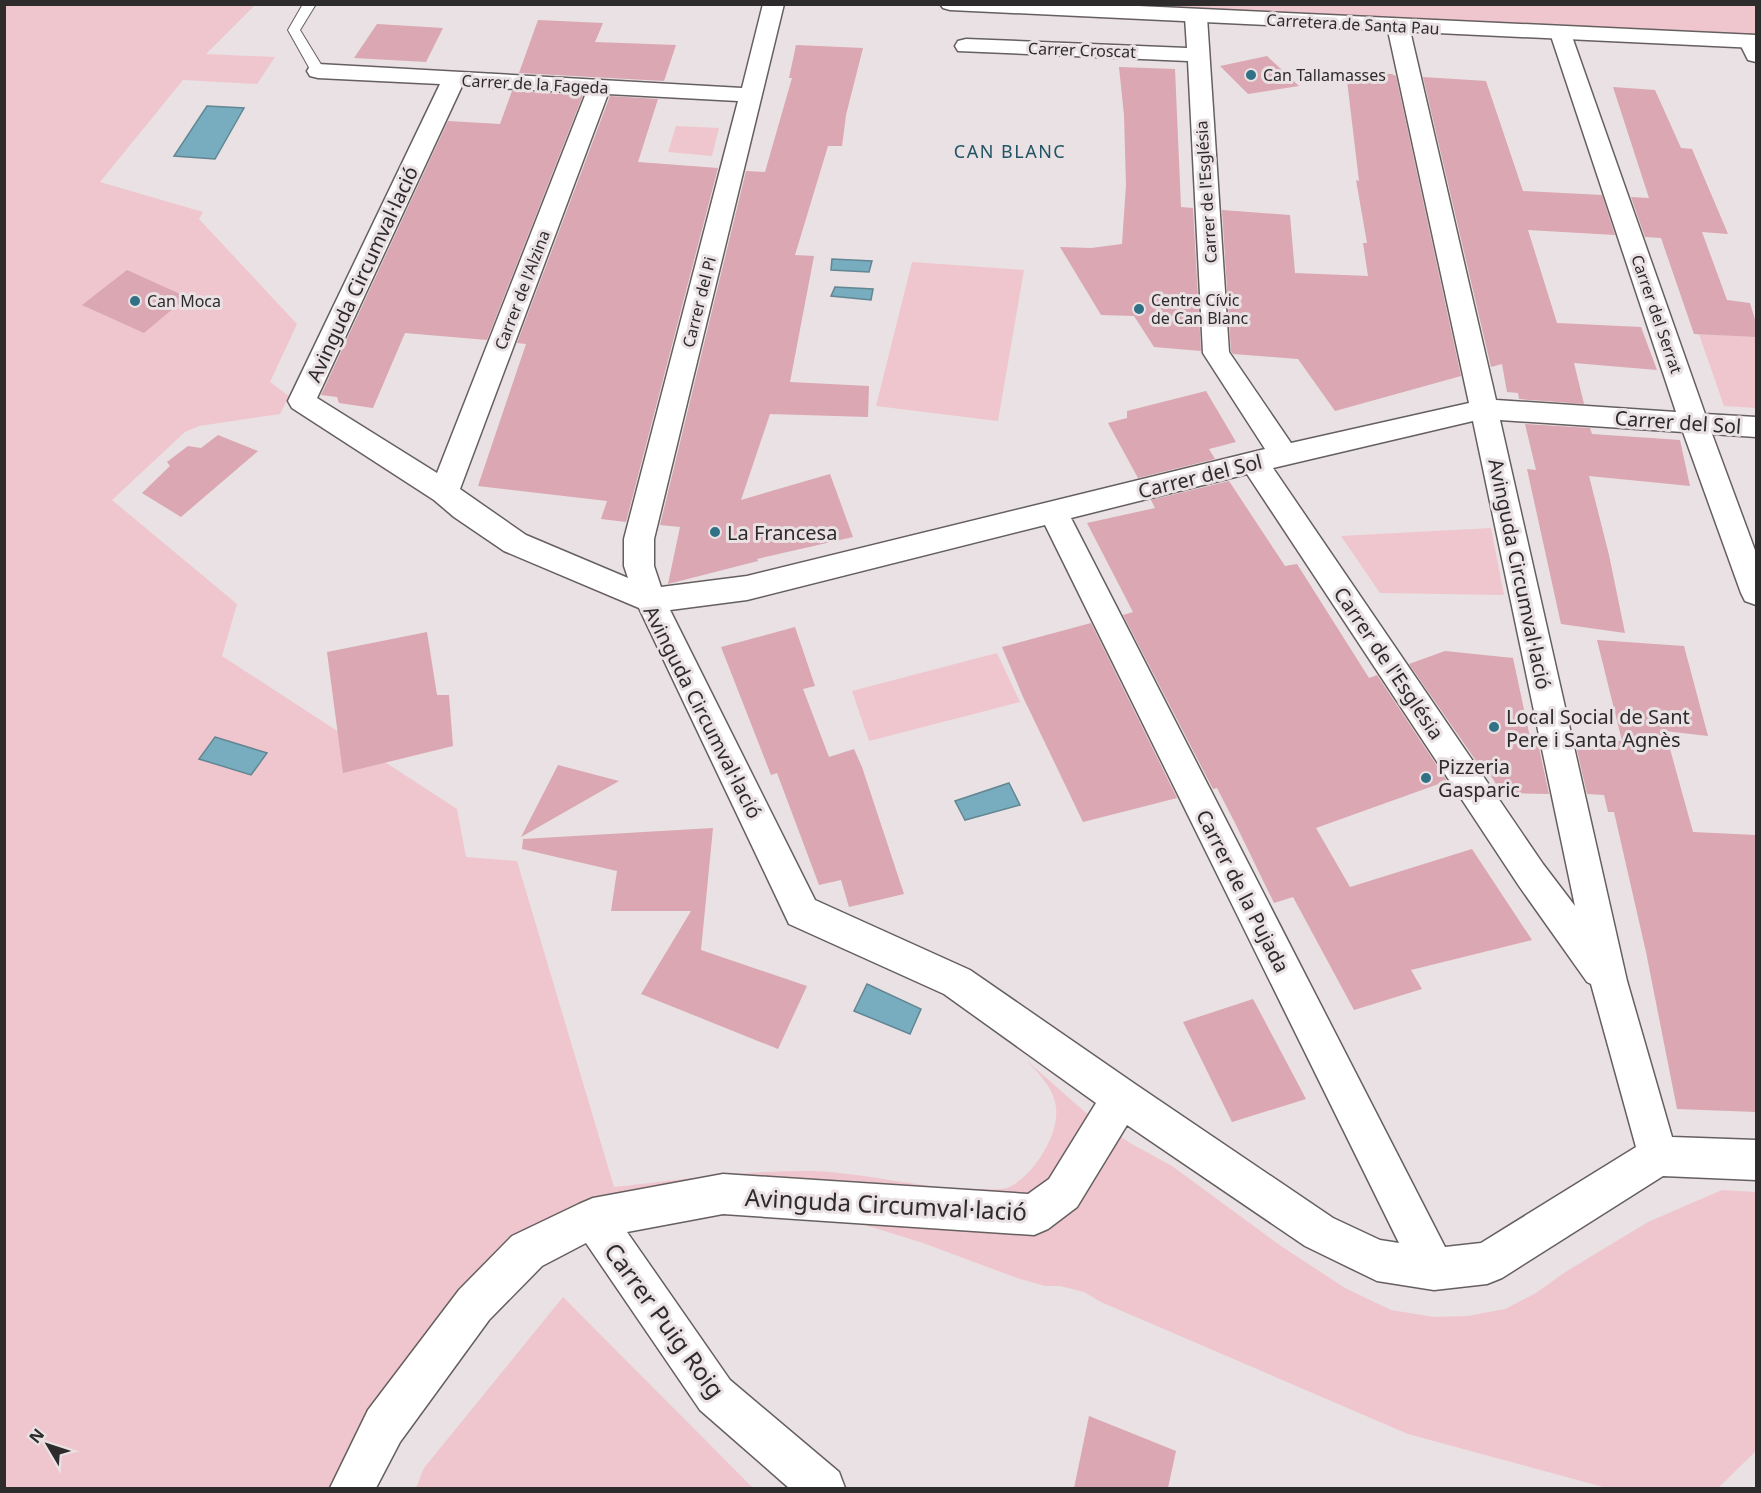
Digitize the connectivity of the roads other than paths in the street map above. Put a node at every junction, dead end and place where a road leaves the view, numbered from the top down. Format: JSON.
{"nodes":[{"id":1,"x":310,"y":4,"type":"edge"},
{"id":2,"x":774,"y":4,"type":"edge"},
{"id":3,"x":950,"y":4,"type":"edge"},
{"id":4,"x":1196,"y":17,"type":"junction"},
{"id":5,"x":1398,"y":26,"type":"junction"},
{"id":6,"x":1561,"y":33,"type":"junction"},
{"id":7,"x":966,"y":46,"type":"dead end"},
{"id":8,"x":1754,"y":46,"type":"edge"},
{"id":9,"x":1197,"y":55,"type":"junction"},
{"id":10,"x":318,"y":71,"type":"joint"},
{"id":11,"x":454,"y":79,"type":"junction"},
{"id":12,"x":599,"y":87,"type":"junction"},
{"id":13,"x":752,"y":95,"type":"junction"},
{"id":14,"x":1484,"y":409,"type":"junction"},
{"id":15,"x":1694,"y":423,"type":"junction"},
{"id":16,"x":1756,"y":427,"type":"edge"},
{"id":17,"x":1269,"y":459,"type":"junction"},
{"id":18,"x":444,"y":492,"type":"junction"},
{"id":19,"x":1053,"y":512,"type":"junction"},
{"id":20,"x":1756,"y":593,"type":"edge"},
{"id":21,"x":650,"y":600,"type":"junction"},
{"id":22,"x":1609,"y":981,"type":"junction"},
{"id":23,"x":1121,"y":1098,"type":"junction"},
{"id":24,"x":1658,"y":1156,"type":"junction"},
{"id":25,"x":1756,"y":1160,"type":"edge"},
{"id":26,"x":593,"y":1218,"type":"junction"},
{"id":27,"x":1434,"y":1269,"type":"junction"},
{"id":28,"x":352,"y":1488,"type":"edge"},
{"id":29,"x":823,"y":1488,"type":"edge"}],
"edges":[{"from":1,"to":10,"type":"lane"},
{"from":2,"to":13,"type":"street","name":"Carrer del Pi"},
{"from":3,"to":4,"type":"street","name":"Carretera de Santa Pau"},
{"from":4,"to":5,"type":"street","name":"Carretera de Santa Pau"},
{"from":4,"to":9,"type":"street","name":"Carrer de l'Església"},
{"from":5,"to":6,"type":"street","name":"Carretera de Santa Pau"},
{"from":5,"to":14,"type":"street","name":"Avinguda Circumval·lació"},
{"from":6,"to":8,"type":"street","name":"Carretera de Santa Pau"},
{"from":6,"to":15,"type":"street","name":"Carrer del Serrat"},
{"from":7,"to":9,"type":"street","name":"Carrer Croscat"},
{"from":9,"to":17,"type":"street","name":"Carrer de l'Església"},
{"from":10,"to":11,"type":"street","name":"Carrer de la Fageda"},
{"from":11,"to":12,"type":"street","name":"Carrer de la Fageda"},
{"from":11,"to":18,"type":"street","name":"Avinguda Circumval·lació"},
{"from":12,"to":13,"type":"street","name":"Carrer de la Fageda"},
{"from":12,"to":18,"type":"street","name":"Carrer de l'Alzina"},
{"from":13,"to":21,"type":"street","name":"Carrer del Pi"},
{"from":14,"to":15,"type":"street","name":"Carrer del Sol"},
{"from":14,"to":17,"type":"street","name":"Carrer del Sol"},
{"from":14,"to":22,"type":"street","name":"Avinguda Circumval·lació"},
{"from":15,"to":16,"type":"street","name":"Carrer del Sol"},
{"from":15,"to":20,"type":"street","name":"Carrer del Serrat"},
{"from":17,"to":19,"type":"street","name":"Carrer del Sol"},
{"from":17,"to":22,"type":"street","name":"Carrer de l'Església"},
{"from":18,"to":21,"type":"street","name":"Avinguda Circumval·lació"},
{"from":19,"to":21,"type":"street","name":"Carrer del Sol"},
{"from":19,"to":27,"type":"street","name":"Carrer de la Pujada"},
{"from":21,"to":23,"type":"street","name":"Avinguda Circumval·lació"},
{"from":22,"to":24,"type":"street","name":"Avinguda Circumval·lació"},
{"from":23,"to":26,"type":"street","name":"Avinguda Circumval·lació"},
{"from":23,"to":27,"type":"street","name":"Avinguda Circumval·lació"},
{"from":24,"to":25,"type":"street"},
{"from":24,"to":27,"type":"street","name":"Avinguda Circumval·lació"},
{"from":26,"to":28,"type":"street","name":"Avinguda Circumval·lació"},
{"from":26,"to":29,"type":"street","name":"Carrer Puig Roig"}]}
